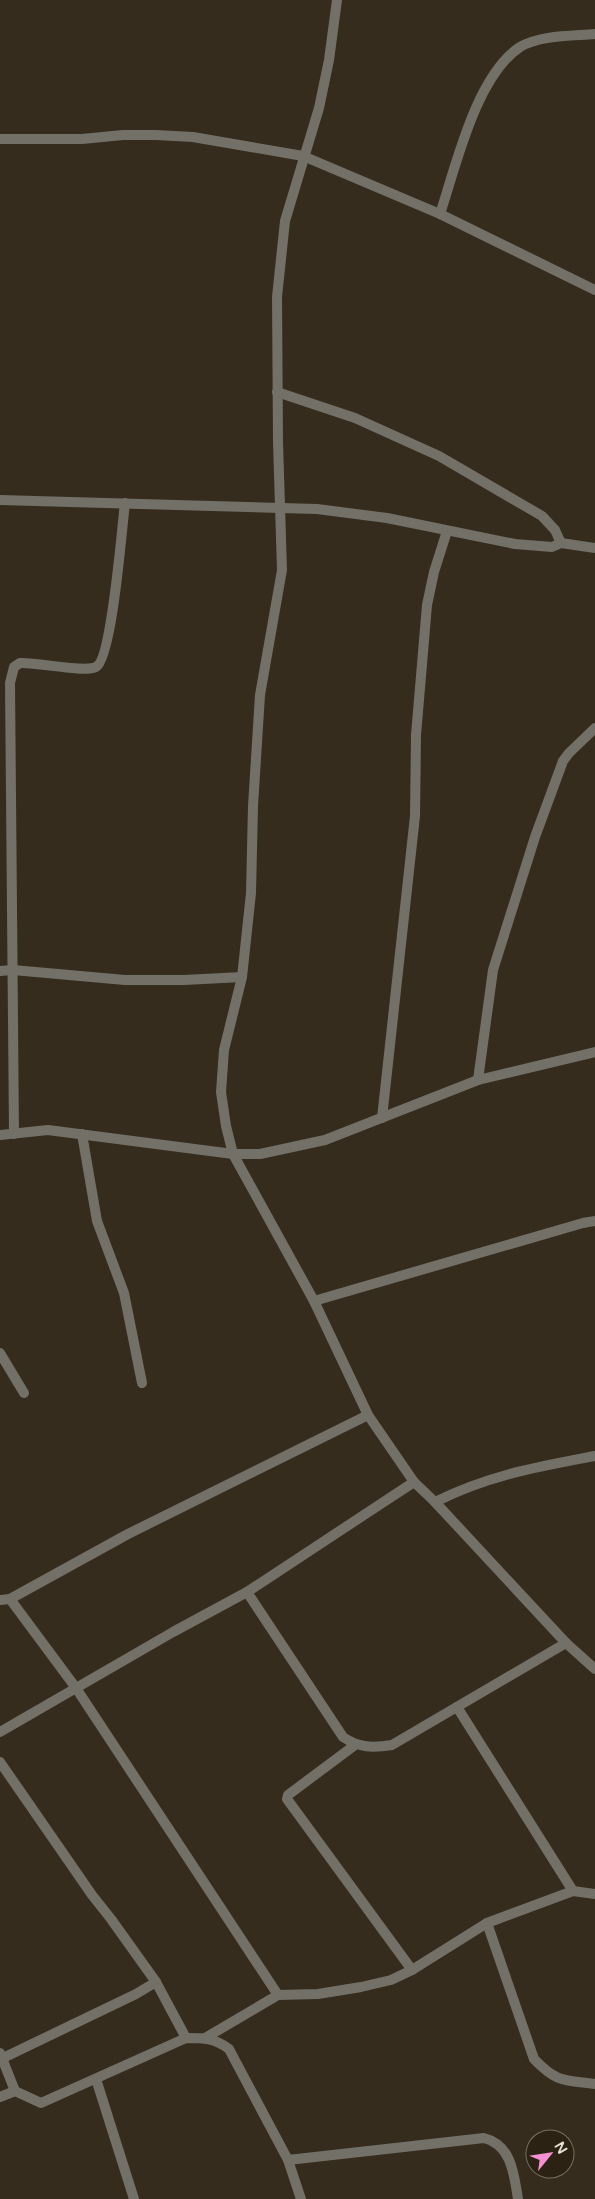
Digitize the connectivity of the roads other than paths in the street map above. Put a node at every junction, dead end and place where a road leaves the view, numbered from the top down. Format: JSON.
{"nodes":[{"id":1,"x":337,"y":0,"type":"edge"},
{"id":2,"x":595,"y":34,"type":"edge"},
{"id":3,"x":0,"y":139,"type":"edge"},
{"id":4,"x":303,"y":156,"type":"junction"},
{"id":5,"x":440,"y":214,"type":"junction"},
{"id":6,"x":595,"y":290,"type":"edge"},
{"id":7,"x":277,"y":392,"type":"junction"},
{"id":8,"x":0,"y":500,"type":"edge"},
{"id":9,"x":125,"y":503,"type":"junction"},
{"id":10,"x":282,"y":508,"type":"junction"},
{"id":11,"x":446,"y":531,"type":"junction"},
{"id":12,"x":560,"y":543,"type":"junction"},
{"id":13,"x":595,"y":548,"type":"edge"},
{"id":14,"x":595,"y":728,"type":"edge"},
{"id":15,"x":13,"y":970,"type":"junction"},
{"id":16,"x":0,"y":971,"type":"edge"},
{"id":17,"x":242,"y":977,"type":"junction"},
{"id":18,"x":595,"y":1052,"type":"edge"},
{"id":19,"x":478,"y":1080,"type":"junction"},
{"id":20,"x":382,"y":1118,"type":"junction"},
{"id":21,"x":14,"y":1134,"type":"junction"},
{"id":22,"x":82,"y":1134,"type":"junction"},
{"id":23,"x":0,"y":1135,"type":"edge"},
{"id":24,"x":233,"y":1154,"type":"junction"},
{"id":25,"x":595,"y":1221,"type":"edge"},
{"id":26,"x":314,"y":1301,"type":"junction"},
{"id":27,"x":0,"y":1353,"type":"edge"},
{"id":28,"x":142,"y":1383,"type":"dead end"},
{"id":29,"x":24,"y":1393,"type":"dead end"},
{"id":30,"x":368,"y":1414,"type":"junction"},
{"id":31,"x":595,"y":1456,"type":"edge"},
{"id":32,"x":414,"y":1482,"type":"junction"},
{"id":33,"x":435,"y":1502,"type":"junction"},
{"id":34,"x":247,"y":1592,"type":"junction"},
{"id":35,"x":5,"y":1599,"type":"edge"},
{"id":36,"x":566,"y":1643,"type":"junction"},
{"id":37,"x":595,"y":1669,"type":"edge"},
{"id":38,"x":76,"y":1688,"type":"junction"},
{"id":39,"x":457,"y":1707,"type":"junction"},
{"id":40,"x":0,"y":1732,"type":"edge"},
{"id":41,"x":355,"y":1745,"type":"junction"},
{"id":42,"x":0,"y":1762,"type":"edge"},
{"id":43,"x":573,"y":1891,"type":"junction"},
{"id":44,"x":595,"y":1894,"type":"edge"},
{"id":45,"x":487,"y":1923,"type":"junction"},
{"id":46,"x":412,"y":1970,"type":"junction"},
{"id":47,"x":156,"y":1982,"type":"junction"},
{"id":48,"x":278,"y":1995,"type":"junction"},
{"id":49,"x":186,"y":2038,"type":"junction"},
{"id":50,"x":205,"y":2038,"type":"junction"},
{"id":51,"x":2,"y":2056,"type":"edge"},
{"id":52,"x":96,"y":2078,"type":"junction"},
{"id":53,"x":595,"y":2084,"type":"edge"},
{"id":54,"x":15,"y":2091,"type":"junction"},
{"id":55,"x":0,"y":2097,"type":"edge"},
{"id":56,"x":288,"y":2160,"type":"junction"},
{"id":57,"x":134,"y":2199,"type":"edge"},
{"id":58,"x":301,"y":2199,"type":"edge"},
{"id":59,"x":518,"y":2199,"type":"edge"}],
"edges":[{"from":1,"to":4,"type":"street"},
{"from":2,"to":5,"type":"street"},
{"from":3,"to":4,"type":"street"},
{"from":4,"to":5,"type":"street"},
{"from":4,"to":7,"type":"street"},
{"from":5,"to":6,"type":"street"},
{"from":7,"to":10,"type":"street"},
{"from":7,"to":12,"type":"street"},
{"from":8,"to":9,"type":"street"},
{"from":9,"to":10,"type":"street"},
{"from":9,"to":15,"type":"street"},
{"from":10,"to":11,"type":"street"},
{"from":10,"to":17,"type":"street"},
{"from":11,"to":12,"type":"street"},
{"from":11,"to":20,"type":"street"},
{"from":12,"to":13,"type":"street"},
{"from":14,"to":19,"type":"street"},
{"from":15,"to":16,"type":"street"},
{"from":15,"to":17,"type":"street"},
{"from":15,"to":21,"type":"street"},
{"from":17,"to":24,"type":"street"},
{"from":18,"to":19,"type":"street"},
{"from":19,"to":20,"type":"street"},
{"from":20,"to":24,"type":"street"},
{"from":21,"to":22,"type":"street"},
{"from":21,"to":23,"type":"street"},
{"from":22,"to":24,"type":"street"},
{"from":22,"to":28,"type":"street"},
{"from":24,"to":26,"type":"street"},
{"from":25,"to":26,"type":"street"},
{"from":26,"to":30,"type":"street"},
{"from":27,"to":29,"type":"street"},
{"from":30,"to":32,"type":"street"},
{"from":30,"to":35,"type":"street"},
{"from":31,"to":33,"type":"street"},
{"from":32,"to":33,"type":"street"},
{"from":32,"to":34,"type":"street"},
{"from":33,"to":36,"type":"street"},
{"from":34,"to":38,"type":"street"},
{"from":34,"to":41,"type":"street"},
{"from":35,"to":38,"type":"street"},
{"from":36,"to":37,"type":"street"},
{"from":36,"to":39,"type":"street"},
{"from":38,"to":40,"type":"street"},
{"from":38,"to":48,"type":"street"},
{"from":39,"to":41,"type":"street"},
{"from":39,"to":43,"type":"street"},
{"from":41,"to":46,"type":"street"},
{"from":42,"to":47,"type":"street"},
{"from":43,"to":44,"type":"street"},
{"from":43,"to":45,"type":"street"},
{"from":45,"to":46,"type":"street"},
{"from":45,"to":53,"type":"street"},
{"from":46,"to":48,"type":"street"},
{"from":47,"to":49,"type":"street"},
{"from":47,"to":51,"type":"street"},
{"from":48,"to":50,"type":"street"},
{"from":49,"to":50,"type":"street"},
{"from":49,"to":52,"type":"street"},
{"from":50,"to":56,"type":"street"},
{"from":51,"to":54,"type":"street"},
{"from":52,"to":54,"type":"street"},
{"from":52,"to":57,"type":"street"},
{"from":54,"to":55,"type":"street"},
{"from":56,"to":58,"type":"street"},
{"from":56,"to":59,"type":"street"}]}
